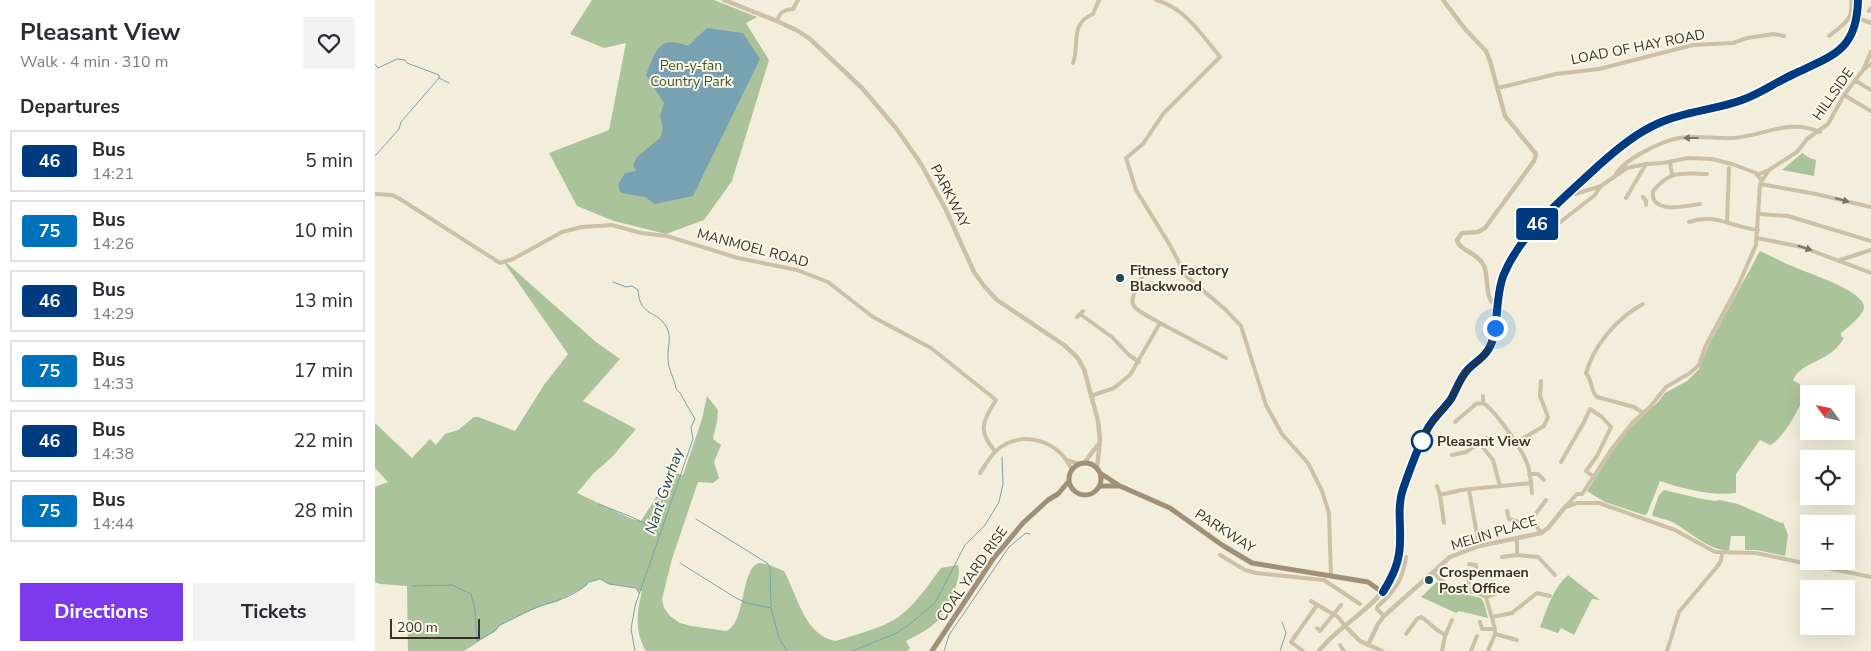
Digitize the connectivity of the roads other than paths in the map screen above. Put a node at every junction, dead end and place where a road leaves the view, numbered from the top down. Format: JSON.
{"nodes":[{"id":1,"x":724,"y":0,"type":"edge"},
{"id":2,"x":799,"y":0,"type":"edge"},
{"id":3,"x":1099,"y":0,"type":"edge"},
{"id":4,"x":1156,"y":0,"type":"edge"},
{"id":5,"x":1443,"y":0,"type":"edge"},
{"id":6,"x":1851,"y":0,"type":"edge"},
{"id":7,"x":1858,"y":0,"type":"edge"},
{"id":8,"x":1857,"y":18,"type":"junction"},
{"id":9,"x":777,"y":21,"type":"junction"},
{"id":10,"x":1871,"y":23,"type":"edge"},
{"id":11,"x":1784,"y":36,"type":"dead end"},
{"id":12,"x":1829,"y":36,"type":"dead end"},
{"id":13,"x":1871,"y":52,"type":"edge"},
{"id":14,"x":1073,"y":64,"type":"dead end"},
{"id":15,"x":1871,"y":64,"type":"edge"},
{"id":16,"x":1863,"y":70,"type":"junction"},
{"id":17,"x":1856,"y":81,"type":"junction"},
{"id":18,"x":1498,"y":88,"type":"junction"},
{"id":19,"x":1871,"y":90,"type":"edge"},
{"id":20,"x":1844,"y":95,"type":"junction"},
{"id":21,"x":1871,"y":111,"type":"edge"},
{"id":22,"x":1819,"y":132,"type":"junction"},
{"id":23,"x":1670,"y":162,"type":"junction"},
{"id":24,"x":1646,"y":164,"type":"junction"},
{"id":25,"x":1729,"y":168,"type":"dead end"},
{"id":26,"x":1769,"y":170,"type":"junction"},
{"id":27,"x":1672,"y":175,"type":"junction"},
{"id":28,"x":1757,"y":175,"type":"junction"},
{"id":29,"x":1615,"y":176,"type":"junction"},
{"id":30,"x":1704,"y":180,"type":"dead end"},
{"id":31,"x":1761,"y":182,"type":"junction"},
{"id":32,"x":1601,"y":186,"type":"junction"},
{"id":33,"x":1571,"y":191,"type":"junction"},
{"id":34,"x":375,"y":194,"type":"edge"},
{"id":35,"x":1626,"y":198,"type":"dead end"},
{"id":36,"x":1653,"y":198,"type":"junction"},
{"id":37,"x":1645,"y":201,"type":"dead end"},
{"id":38,"x":1700,"y":204,"type":"dead end"},
{"id":39,"x":1871,"y":207,"type":"edge"},
{"id":40,"x":1758,"y":214,"type":"junction"},
{"id":41,"x":1727,"y":221,"type":"junction"},
{"id":42,"x":1689,"y":222,"type":"dead end"},
{"id":43,"x":1757,"y":230,"type":"junction"},
{"id":44,"x":1545,"y":234,"type":"dead end"},
{"id":45,"x":1757,"y":238,"type":"junction"},
{"id":46,"x":1871,"y":241,"type":"edge"},
{"id":47,"x":1871,"y":250,"type":"edge"},
{"id":48,"x":1839,"y":260,"type":"junction"},
{"id":49,"x":1145,"y":271,"type":"dead end"},
{"id":50,"x":1871,"y":273,"type":"edge"},
{"id":51,"x":1643,"y":304,"type":"dead end"},
{"id":52,"x":1496,"y":305,"type":"junction"},
{"id":53,"x":1080,"y":314,"type":"dead end"},
{"id":54,"x":1160,"y":323,"type":"junction"},
{"id":55,"x":1226,"y":358,"type":"dead end"},
{"id":56,"x":1139,"y":362,"type":"junction"},
{"id":57,"x":1541,"y":382,"type":"dead end"},
{"id":58,"x":1091,"y":396,"type":"junction"},
{"id":59,"x":1483,"y":396,"type":"dead end"},
{"id":60,"x":1483,"y":404,"type":"junction"},
{"id":61,"x":1643,"y":413,"type":"junction"},
{"id":62,"x":1455,"y":422,"type":"dead end"},
{"id":63,"x":1487,"y":438,"type":"dead end"},
{"id":64,"x":1515,"y":443,"type":"junction"},
{"id":65,"x":1480,"y":444,"type":"junction"},
{"id":66,"x":1098,"y":445,"type":"junction"},
{"id":67,"x":995,"y":452,"type":"junction"},
{"id":68,"x":1452,"y":455,"type":"dead end"},
{"id":69,"x":1067,"y":460,"type":"junction"},
{"id":70,"x":1561,"y":462,"type":"dead end"},
{"id":71,"x":1081,"y":464,"type":"junction"},
{"id":72,"x":1072,"y":470,"type":"junction"},
{"id":73,"x":1099,"y":471,"type":"junction"},
{"id":74,"x":980,"y":473,"type":"dead end"},
{"id":75,"x":1529,"y":474,"type":"junction"},
{"id":76,"x":1594,"y":476,"type":"junction"},
{"id":77,"x":1544,"y":480,"type":"dead end"},
{"id":78,"x":1069,"y":481,"type":"junction"},
{"id":79,"x":1531,"y":483,"type":"junction"},
{"id":80,"x":1100,"y":486,"type":"junction"},
{"id":81,"x":1120,"y":486,"type":"junction"},
{"id":82,"x":1437,"y":486,"type":"dead end"},
{"id":83,"x":1500,"y":486,"type":"junction"},
{"id":84,"x":1469,"y":490,"type":"junction"},
{"id":85,"x":1074,"y":491,"type":"junction"},
{"id":86,"x":1532,"y":493,"type":"dead end"},
{"id":87,"x":1058,"y":494,"type":"junction"},
{"id":88,"x":1582,"y":494,"type":"junction"},
{"id":89,"x":1440,"y":495,"type":"junction"},
{"id":90,"x":1546,"y":500,"type":"dead end"},
{"id":91,"x":1586,"y":502,"type":"junction"},
{"id":92,"x":1565,"y":507,"type":"junction"},
{"id":93,"x":1507,"y":511,"type":"dead end"},
{"id":94,"x":1532,"y":519,"type":"junction"},
{"id":95,"x":1444,"y":523,"type":"dead end"},
{"id":96,"x":1541,"y":534,"type":"junction"},
{"id":97,"x":1517,"y":539,"type":"junction"},
{"id":98,"x":1479,"y":546,"type":"junction"},
{"id":99,"x":1722,"y":553,"type":"junction"},
{"id":100,"x":1220,"y":555,"type":"dead end"},
{"id":101,"x":1517,"y":555,"type":"junction"},
{"id":102,"x":1406,"y":557,"type":"dead end"},
{"id":103,"x":1502,"y":557,"type":"dead end"},
{"id":104,"x":1245,"y":558,"type":"junction"},
{"id":105,"x":1469,"y":564,"type":"dead end"},
{"id":106,"x":1241,"y":568,"type":"junction"},
{"id":107,"x":1433,"y":572,"type":"junction"},
{"id":108,"x":1455,"y":572,"type":"dead end"},
{"id":109,"x":1555,"y":575,"type":"dead end"},
{"id":110,"x":1331,"y":576,"type":"junction"},
{"id":111,"x":1469,"y":576,"type":"junction"},
{"id":112,"x":1871,"y":577,"type":"edge"},
{"id":113,"x":1481,"y":584,"type":"dead end"},
{"id":114,"x":1499,"y":586,"type":"dead end"},
{"id":115,"x":1383,"y":592,"type":"junction"},
{"id":116,"x":1468,"y":592,"type":"junction"},
{"id":117,"x":1478,"y":592,"type":"junction"},
{"id":118,"x":1550,"y":596,"type":"dead end"},
{"id":119,"x":1486,"y":597,"type":"junction"},
{"id":120,"x":1311,"y":601,"type":"dead end"},
{"id":121,"x":1360,"y":604,"type":"dead end"},
{"id":122,"x":1317,"y":605,"type":"junction"},
{"id":123,"x":1341,"y":605,"type":"dead end"},
{"id":124,"x":1333,"y":615,"type":"junction"},
{"id":125,"x":1384,"y":616,"type":"junction"},
{"id":126,"x":1492,"y":617,"type":"junction"},
{"id":127,"x":1452,"y":620,"type":"dead end"},
{"id":128,"x":1480,"y":622,"type":"dead end"},
{"id":129,"x":1345,"y":626,"type":"junction"},
{"id":130,"x":1317,"y":628,"type":"dead end"},
{"id":131,"x":1495,"y":628,"type":"junction"},
{"id":132,"x":1406,"y":634,"type":"dead end"},
{"id":133,"x":1495,"y":634,"type":"junction"},
{"id":134,"x":1445,"y":636,"type":"junction"},
{"id":135,"x":1477,"y":636,"type":"dead end"},
{"id":136,"x":1517,"y":640,"type":"dead end"},
{"id":137,"x":1368,"y":644,"type":"junction"},
{"id":138,"x":1339,"y":645,"type":"dead end"},
{"id":139,"x":932,"y":651,"type":"edge"},
{"id":140,"x":1303,"y":651,"type":"edge"},
{"id":141,"x":1319,"y":651,"type":"edge"},
{"id":142,"x":1344,"y":651,"type":"edge"},
{"id":143,"x":1381,"y":651,"type":"edge"},
{"id":144,"x":1442,"y":651,"type":"edge"},
{"id":145,"x":1471,"y":651,"type":"edge"},
{"id":146,"x":1488,"y":651,"type":"edge"},
{"id":147,"x":1667,"y":651,"type":"edge"}],
"edges":[{"from":1,"to":9,"type":"street","name":"PARKWAY"},
{"from":2,"to":9,"type":"street"},
{"from":3,"to":14,"type":"street"},
{"from":4,"to":110,"type":"street"},
{"from":5,"to":18,"type":"street"},
{"from":6,"to":12,"type":"street"},
{"from":7,"to":8,"type":"main road"},
{"from":8,"to":10,"type":"street"},
{"from":8,"to":33,"type":"main road"},
{"from":9,"to":58,"type":"street","name":"PARKWAY"},
{"from":11,"to":18,"type":"street","name":"LOAD OF HAY ROAD"},
{"from":13,"to":16,"type":"street","name":"HILLSIDE"},
{"from":15,"to":16,"type":"street"},
{"from":16,"to":17,"type":"street","name":"HILLSIDE"},
{"from":17,"to":19,"type":"street"},
{"from":17,"to":20,"type":"street","name":"HILLSIDE"},
{"from":18,"to":52,"type":"street"},
{"from":20,"to":21,"type":"street"},
{"from":20,"to":22,"type":"street","name":"HILLSIDE"},
{"from":22,"to":26,"type":"street","name":"HILLSIDE"},
{"from":22,"to":29,"type":"street","one_way":true},
{"from":23,"to":24,"type":"street"},
{"from":23,"to":27,"type":"street"},
{"from":23,"to":28,"type":"street"},
{"from":24,"to":29,"type":"street"},
{"from":24,"to":35,"type":"street"},
{"from":25,"to":41,"type":"street"},
{"from":26,"to":28,"type":"street"},
{"from":26,"to":31,"type":"street","name":"HILLSIDE"},
{"from":27,"to":30,"type":"street"},
{"from":27,"to":36,"type":"street"},
{"from":28,"to":31,"type":"street"},
{"from":29,"to":32,"type":"street"},
{"from":31,"to":39,"type":"street","one_way":true},
{"from":31,"to":40,"type":"street"},
{"from":32,"to":33,"type":"street"},
{"from":32,"to":44,"type":"street"},
{"from":33,"to":52,"type":"main road"},
{"from":34,"to":67,"type":"street","name":"MANMOEL ROAD"},
{"from":36,"to":37,"type":"street"},
{"from":36,"to":38,"type":"street"},
{"from":40,"to":43,"type":"street"},
{"from":40,"to":46,"type":"street"},
{"from":41,"to":42,"type":"street"},
{"from":41,"to":43,"type":"street"},
{"from":43,"to":45,"type":"street"},
{"from":45,"to":48,"type":"street","one_way":true},
{"from":45,"to":61,"type":"street"},
{"from":47,"to":48,"type":"street"},
{"from":48,"to":50,"type":"street"},
{"from":49,"to":54,"type":"street"},
{"from":51,"to":61,"type":"street"},
{"from":52,"to":115,"type":"main road"},
{"from":53,"to":56,"type":"street"},
{"from":54,"to":55,"type":"street"},
{"from":54,"to":56,"type":"street"},
{"from":56,"to":58,"type":"street"},
{"from":57,"to":64,"type":"street"},
{"from":58,"to":66,"type":"street","name":"PARKWAY"},
{"from":59,"to":60,"type":"street"},
{"from":60,"to":62,"type":"street"},
{"from":60,"to":64,"type":"street"},
{"from":61,"to":76,"type":"street"},
{"from":63,"to":65,"type":"street"},
{"from":64,"to":75,"type":"street"},
{"from":65,"to":68,"type":"street"},
{"from":65,"to":83,"type":"street"},
{"from":66,"to":71,"type":"street"},
{"from":66,"to":73,"type":"street","name":"PARKWAY"},
{"from":67,"to":69,"type":"street"},
{"from":67,"to":74,"type":"street"},
{"from":69,"to":71,"type":"street"},
{"from":69,"to":72,"type":"street"},
{"from":70,"to":76,"type":"street"},
{"from":71,"to":72,"type":"main road"},
{"from":71,"to":73,"type":"main road"},
{"from":72,"to":78,"type":"main road"},
{"from":73,"to":80,"type":"main road"},
{"from":73,"to":81,"type":"main road","name":"PARKWAY"},
{"from":75,"to":77,"type":"street"},
{"from":75,"to":79,"type":"street"},
{"from":76,"to":88,"type":"street"},
{"from":78,"to":85,"type":"main road"},
{"from":78,"to":87,"type":"main road","name":"COAL YARD RISE"},
{"from":79,"to":83,"type":"street"},
{"from":79,"to":86,"type":"street"},
{"from":80,"to":81,"type":"main road"},
{"from":80,"to":85,"type":"main road"},
{"from":81,"to":104,"type":"main road","name":"PARKWAY"},
{"from":82,"to":89,"type":"street"},
{"from":83,"to":84,"type":"street"},
{"from":84,"to":89,"type":"street"},
{"from":84,"to":98,"type":"street"},
{"from":85,"to":87,"type":"main road","name":"COAL YARD RISE"},
{"from":87,"to":139,"type":"main road","name":"COAL YARD RISE"},
{"from":88,"to":91,"type":"street"},
{"from":88,"to":92,"type":"street"},
{"from":89,"to":95,"type":"street"},
{"from":90,"to":94,"type":"street"},
{"from":91,"to":92,"type":"street"},
{"from":91,"to":99,"type":"street"},
{"from":92,"to":96,"type":"street","name":"MELIN PLACE"},
{"from":93,"to":94,"type":"street"},
{"from":94,"to":96,"type":"street"},
{"from":96,"to":97,"type":"street","name":"MELIN PLACE"},
{"from":97,"to":98,"type":"street","name":"MELIN PLACE"},
{"from":97,"to":101,"type":"street"},
{"from":98,"to":107,"type":"street","name":"MELIN PLACE"},
{"from":99,"to":112,"type":"street"},
{"from":99,"to":147,"type":"street"},
{"from":100,"to":106,"type":"street"},
{"from":101,"to":103,"type":"street"},
{"from":101,"to":109,"type":"street"},
{"from":102,"to":125,"type":"street"},
{"from":104,"to":106,"type":"street"},
{"from":104,"to":110,"type":"main road","name":"PARKWAY"},
{"from":105,"to":111,"type":"street"},
{"from":106,"to":121,"type":"street"},
{"from":107,"to":116,"type":"street"},
{"from":107,"to":125,"type":"street","name":"MELIN PLACE"},
{"from":108,"to":111,"type":"street"},
{"from":110,"to":115,"type":"main road","name":"PARKWAY"},
{"from":111,"to":116,"type":"street"},
{"from":113,"to":117,"type":"street"},
{"from":114,"to":119,"type":"street"},
{"from":115,"to":129,"type":"street"},
{"from":116,"to":117,"type":"street"},
{"from":117,"to":119,"type":"street"},
{"from":118,"to":126,"type":"street"},
{"from":119,"to":126,"type":"street"},
{"from":120,"to":122,"type":"street"},
{"from":122,"to":124,"type":"street"},
{"from":122,"to":140,"type":"street"},
{"from":123,"to":124,"type":"street"},
{"from":124,"to":129,"type":"street"},
{"from":124,"to":130,"type":"street"},
{"from":125,"to":137,"type":"street","name":"MELIN PLACE"},
{"from":126,"to":131,"type":"street"},
{"from":127,"to":134,"type":"street"},
{"from":128,"to":131,"type":"street"},
{"from":129,"to":137,"type":"street"},
{"from":129,"to":141,"type":"street"},
{"from":131,"to":133,"type":"street"},
{"from":132,"to":134,"type":"street"},
{"from":133,"to":136,"type":"street"},
{"from":133,"to":146,"type":"street"},
{"from":134,"to":144,"type":"street"},
{"from":135,"to":145,"type":"street"},
{"from":137,"to":143,"type":"street"},
{"from":138,"to":142,"type":"street"}]}
